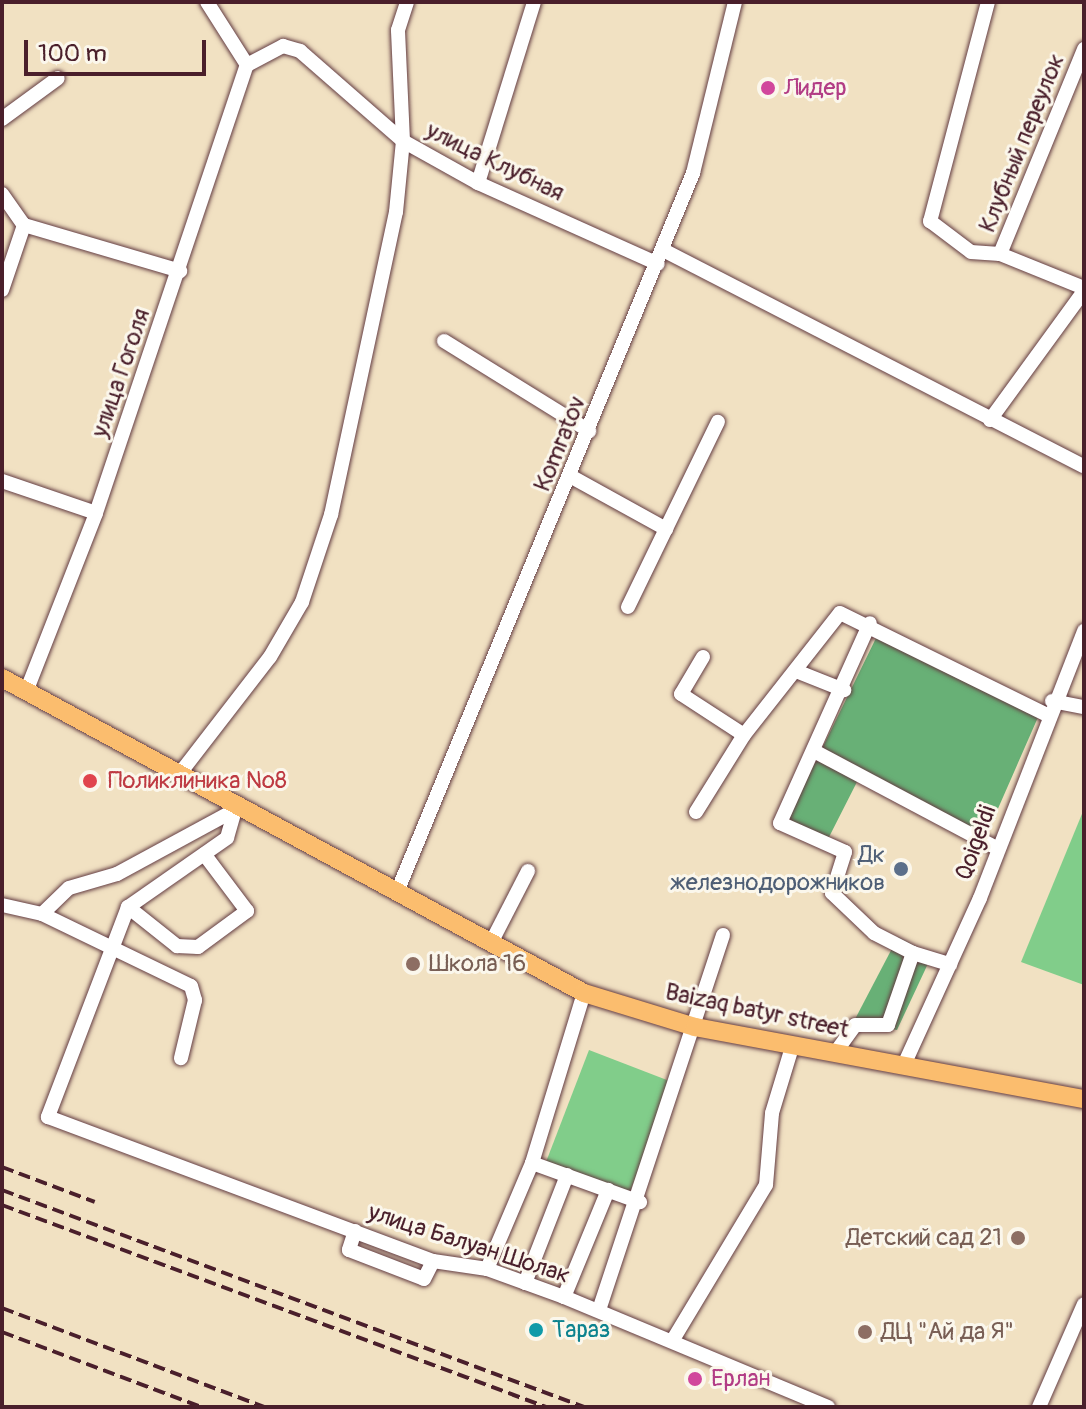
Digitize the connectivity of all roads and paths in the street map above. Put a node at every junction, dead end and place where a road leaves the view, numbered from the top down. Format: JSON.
{"nodes":[{"id":1,"x":207,"y":2,"type":"edge"},
{"id":2,"x":407,"y":2,"type":"edge"},
{"id":3,"x":534,"y":2,"type":"edge"},
{"id":4,"x":735,"y":2,"type":"edge"},
{"id":5,"x":988,"y":2,"type":"edge"},
{"id":6,"x":1084,"y":49,"type":"edge"},
{"id":7,"x":247,"y":65,"type":"junction"},
{"id":8,"x":58,"y":78,"type":"dead end"},
{"id":9,"x":2,"y":119,"type":"edge"},
{"id":10,"x":403,"y":141,"type":"junction"},
{"id":11,"x":478,"y":183,"type":"junction"},
{"id":12,"x":2,"y":194,"type":"edge"},
{"id":13,"x":24,"y":225,"type":"junction"},
{"id":14,"x":1000,"y":254,"type":"junction"},
{"id":15,"x":661,"y":257,"type":"junction"},
{"id":16,"x":180,"y":271,"type":"junction"},
{"id":17,"x":1084,"y":289,"type":"edge"},
{"id":18,"x":2,"y":290,"type":"edge"},
{"id":19,"x":444,"y":341,"type":"dead end"},
{"id":20,"x":990,"y":420,"type":"junction"},
{"id":21,"x":718,"y":422,"type":"dead end"},
{"id":22,"x":589,"y":431,"type":"junction"},
{"id":23,"x":1084,"y":466,"type":"edge"},
{"id":24,"x":570,"y":476,"type":"junction"},
{"id":25,"x":2,"y":481,"type":"edge"},
{"id":26,"x":96,"y":513,"type":"junction"},
{"id":27,"x":666,"y":529,"type":"junction"},
{"id":28,"x":628,"y":607,"type":"dead end"},
{"id":29,"x":870,"y":623,"type":"junction"},
{"id":30,"x":1084,"y":631,"type":"edge"},
{"id":31,"x":703,"y":657,"type":"dead end"},
{"id":32,"x":796,"y":671,"type":"junction"},
{"id":33,"x":2,"y":678,"type":"edge"},
{"id":34,"x":844,"y":690,"type":"junction"},
{"id":35,"x":26,"y":692,"type":"junction"},
{"id":36,"x":1084,"y":707,"type":"edge"},
{"id":37,"x":1049,"y":708,"type":"junction"},
{"id":38,"x":744,"y":735,"type":"junction"},
{"id":39,"x":814,"y":751,"type":"junction"},
{"id":40,"x":181,"y":772,"type":"junction"},
{"id":41,"x":236,"y":807,"type":"junction"},
{"id":42,"x":696,"y":812,"type":"dead end"},
{"id":43,"x":998,"y":849,"type":"junction"},
{"id":44,"x":204,"y":854,"type":"junction"},
{"id":45,"x":528,"y":871,"type":"dead end"},
{"id":46,"x":397,"y":892,"type":"junction"},
{"id":47,"x":2,"y":905,"type":"edge"},
{"id":48,"x":128,"y":907,"type":"junction"},
{"id":49,"x":42,"y":914,"type":"junction"},
{"id":50,"x":723,"y":935,"type":"dead end"},
{"id":51,"x":491,"y":943,"type":"junction"},
{"id":52,"x":108,"y":947,"type":"junction"},
{"id":53,"x":913,"y":953,"type":"junction"},
{"id":54,"x":950,"y":964,"type":"junction"},
{"id":55,"x":584,"y":993,"type":"junction"},
{"id":56,"x":695,"y":1027,"type":"junction"},
{"id":57,"x":793,"y":1044,"type":"junction"},
{"id":58,"x":835,"y":1053,"type":"junction"},
{"id":59,"x":181,"y":1058,"type":"dead end"},
{"id":60,"x":903,"y":1067,"type":"junction"},
{"id":61,"x":1084,"y":1099,"type":"edge"},
{"id":62,"x":532,"y":1163,"type":"junction"},
{"id":63,"x":567,"y":1175,"type":"junction"},
{"id":64,"x":608,"y":1190,"type":"junction"},
{"id":65,"x":640,"y":1202,"type":"junction"},
{"id":66,"x":487,"y":1269,"type":"junction"},
{"id":67,"x":525,"y":1283,"type":"junction"},
{"id":68,"x":564,"y":1297,"type":"junction"},
{"id":69,"x":1084,"y":1304,"type":"edge"},
{"id":70,"x":599,"y":1310,"type":"junction"},
{"id":71,"x":674,"y":1338,"type":"junction"},
{"id":72,"x":828,"y":1407,"type":"edge"},
{"id":73,"x":1039,"y":1407,"type":"edge"}],
"edges":[{"from":1,"to":7,"type":"street"},
{"from":2,"to":10,"type":"street"},
{"from":3,"to":11,"type":"street"},
{"from":4,"to":15,"type":"street","name":"Komratov"},
{"from":5,"to":14,"type":"street","name":"Клубный переулок"},
{"from":6,"to":14,"type":"street","name":"Клубный переулок"},
{"from":7,"to":10,"type":"street","name":"улица Клубная"},
{"from":7,"to":16,"type":"street","name":"улица Гоголя"},
{"from":8,"to":9,"type":"street"},
{"from":10,"to":11,"type":"street","name":"улица Клубная"},
{"from":10,"to":40,"type":"street"},
{"from":11,"to":15,"type":"street","name":"улица Клубная"},
{"from":12,"to":13,"type":"street"},
{"from":13,"to":16,"type":"street"},
{"from":13,"to":18,"type":"street"},
{"from":14,"to":17,"type":"street","name":"Клубный переулок"},
{"from":15,"to":20,"type":"street","name":"улица Клубная"},
{"from":15,"to":22,"type":"street","name":"Komratov"},
{"from":16,"to":26,"type":"street","name":"улица Гоголя"},
{"from":17,"to":20,"type":"street"},
{"from":19,"to":22,"type":"street"},
{"from":20,"to":23,"type":"street","name":"улица Клубная"},
{"from":21,"to":27,"type":"street"},
{"from":22,"to":24,"type":"street","name":"Komratov"},
{"from":24,"to":27,"type":"street"},
{"from":24,"to":46,"type":"street","name":"Komratov"},
{"from":25,"to":26,"type":"street"},
{"from":26,"to":35,"type":"street","name":"улица Гоголя"},
{"from":27,"to":28,"type":"street"},
{"from":29,"to":32,"type":"street"},
{"from":29,"to":34,"type":"street"},
{"from":29,"to":37,"type":"street"},
{"from":30,"to":37,"type":"street","name":"Qoigeldi"},
{"from":31,"to":38,"type":"street"},
{"from":32,"to":34,"type":"street"},
{"from":32,"to":38,"type":"street"},
{"from":33,"to":35,"type":"main road","name":"Baizaq batyr street"},
{"from":34,"to":39,"type":"street"},
{"from":35,"to":40,"type":"main road","name":"Baizaq batyr street"},
{"from":36,"to":37,"type":"street"},
{"from":37,"to":43,"type":"street","name":"Qoigeldi"},
{"from":38,"to":42,"type":"street"},
{"from":39,"to":43,"type":"street"},
{"from":39,"to":53,"type":"street"},
{"from":40,"to":41,"type":"main road","name":"Baizaq batyr street"},
{"from":41,"to":44,"type":"street"},
{"from":41,"to":46,"type":"main road","name":"Baizaq batyr street"},
{"from":41,"to":49,"type":"street"},
{"from":43,"to":54,"type":"street","name":"Qoigeldi"},
{"from":44,"to":48,"type":"street"},
{"from":44,"to":48,"type":"street"},
{"from":45,"to":51,"type":"street"},
{"from":46,"to":51,"type":"main road","name":"Baizaq batyr street"},
{"from":47,"to":49,"type":"street"},
{"from":48,"to":52,"type":"street"},
{"from":49,"to":52,"type":"street"},
{"from":50,"to":56,"type":"street"},
{"from":51,"to":55,"type":"main road","name":"Baizaq batyr street"},
{"from":52,"to":59,"type":"street"},
{"from":52,"to":66,"type":"street","name":"улица Балуан Шолак"},
{"from":53,"to":54,"type":"street"},
{"from":53,"to":58,"type":"street"},
{"from":54,"to":60,"type":"street","name":"Qoigeldi"},
{"from":55,"to":56,"type":"main road","name":"Baizaq batyr street"},
{"from":55,"to":62,"type":"street"},
{"from":56,"to":57,"type":"main road","name":"Baizaq batyr street"},
{"from":56,"to":65,"type":"street"},
{"from":57,"to":58,"type":"main road","name":"Baizaq batyr street"},
{"from":57,"to":71,"type":"street"},
{"from":58,"to":60,"type":"main road","name":"Baizaq batyr street"},
{"from":60,"to":61,"type":"main road","name":"Baizaq batyr street"},
{"from":62,"to":63,"type":"street"},
{"from":62,"to":66,"type":"street"},
{"from":63,"to":64,"type":"street"},
{"from":63,"to":67,"type":"street"},
{"from":64,"to":65,"type":"street"},
{"from":64,"to":68,"type":"street"},
{"from":65,"to":70,"type":"street"},
{"from":66,"to":67,"type":"street","name":"улица Балуан Шолак"},
{"from":67,"to":68,"type":"street","name":"улица Балуан Шолак"},
{"from":68,"to":70,"type":"street","name":"улица Балуан Шолак"},
{"from":69,"to":73,"type":"street"},
{"from":70,"to":71,"type":"street","name":"улица Балуан Шолак"},
{"from":71,"to":72,"type":"street","name":"улица Балуан Шолак"}]}
